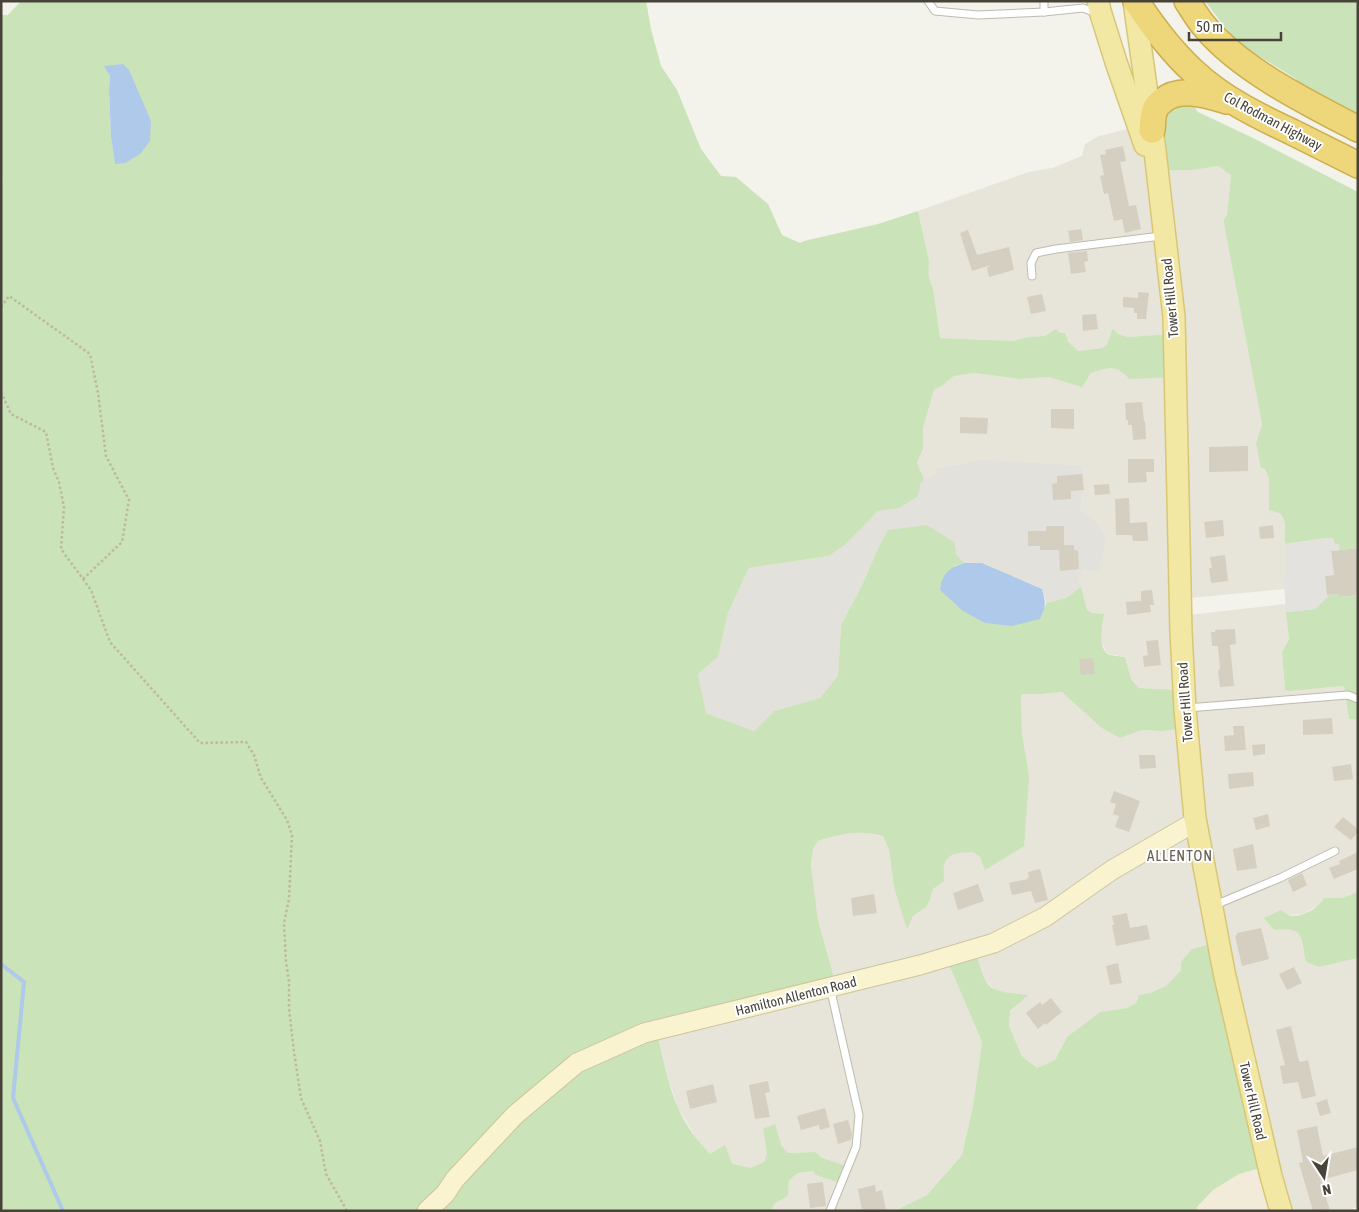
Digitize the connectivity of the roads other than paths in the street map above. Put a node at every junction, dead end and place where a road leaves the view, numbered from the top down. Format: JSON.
{"nodes":[{"id":1,"x":928,"y":1,"type":"edge"},
{"id":2,"x":938,"y":1,"type":"edge"},
{"id":3,"x":1044,"y":1,"type":"edge"},
{"id":4,"x":1078,"y":1,"type":"edge"},
{"id":5,"x":1135,"y":1,"type":"edge"},
{"id":6,"x":1187,"y":1,"type":"edge"},
{"id":7,"x":1100,"y":8,"type":"edge"},
{"id":8,"x":1068,"y":9,"type":"junction"},
{"id":9,"x":937,"y":11,"type":"junction"},
{"id":10,"x":1044,"y":12,"type":"junction"},
{"id":11,"x":1239,"y":105,"type":"junction"},
{"id":12,"x":1358,"y":129,"type":"edge"},
{"id":13,"x":1152,"y":130,"type":"junction"},
{"id":14,"x":1358,"y":164,"type":"edge"},
{"id":15,"x":1158,"y":185,"type":"junction"},
{"id":16,"x":1164,"y":235,"type":"junction"},
{"id":17,"x":1032,"y":276,"type":"dead end"},
{"id":18,"x":1358,"y":699,"type":"edge"},
{"id":19,"x":1184,"y":709,"type":"junction"},
{"id":20,"x":1196,"y":822,"type":"junction"},
{"id":21,"x":1335,"y":851,"type":"dead end"},
{"id":22,"x":1211,"y":907,"type":"junction"},
{"id":23,"x":830,"y":987,"type":"junction"},
{"id":24,"x":427,"y":1211,"type":"edge"},
{"id":25,"x":830,"y":1211,"type":"edge"},
{"id":26,"x":1281,"y":1211,"type":"edge"}],
"edges":[{"from":1,"to":9,"type":"lane"},
{"from":2,"to":9,"type":"lane"},
{"from":3,"to":10,"type":"lane"},
{"from":4,"to":8,"type":"lane"},
{"from":5,"to":11,"type":"highway","name":"Col Rodman Highway"},
{"from":5,"to":13,"type":"main road","name":"Tower Hill Road"},
{"from":6,"to":12,"type":"highway"},
{"from":7,"to":8,"type":"lane"},
{"from":7,"to":15,"type":"main road","name":"Tower Hill Road"},
{"from":8,"to":10,"type":"lane"},
{"from":9,"to":10,"type":"lane"},
{"from":11,"to":13,"type":"highway"},
{"from":11,"to":14,"type":"highway","name":"Col Rodman Highway"},
{"from":13,"to":15,"type":"main road","name":"Tower Hill Road"},
{"from":15,"to":16,"type":"main road","name":"Tower Hill Road"},
{"from":16,"to":17,"type":"lane"},
{"from":16,"to":19,"type":"main road","name":"Tower Hill Road"},
{"from":18,"to":19,"type":"lane"},
{"from":19,"to":20,"type":"main road","name":"Tower Hill Road"},
{"from":20,"to":22,"type":"main road","name":"Tower Hill Road"},
{"from":20,"to":23,"type":"street","name":"Hamilton Allenton Road"},
{"from":21,"to":22,"type":"lane"},
{"from":22,"to":26,"type":"main road","name":"Tower Hill Road"},
{"from":23,"to":24,"type":"street","name":"Hamilton Allenton Road"},
{"from":23,"to":25,"type":"lane"}]}
